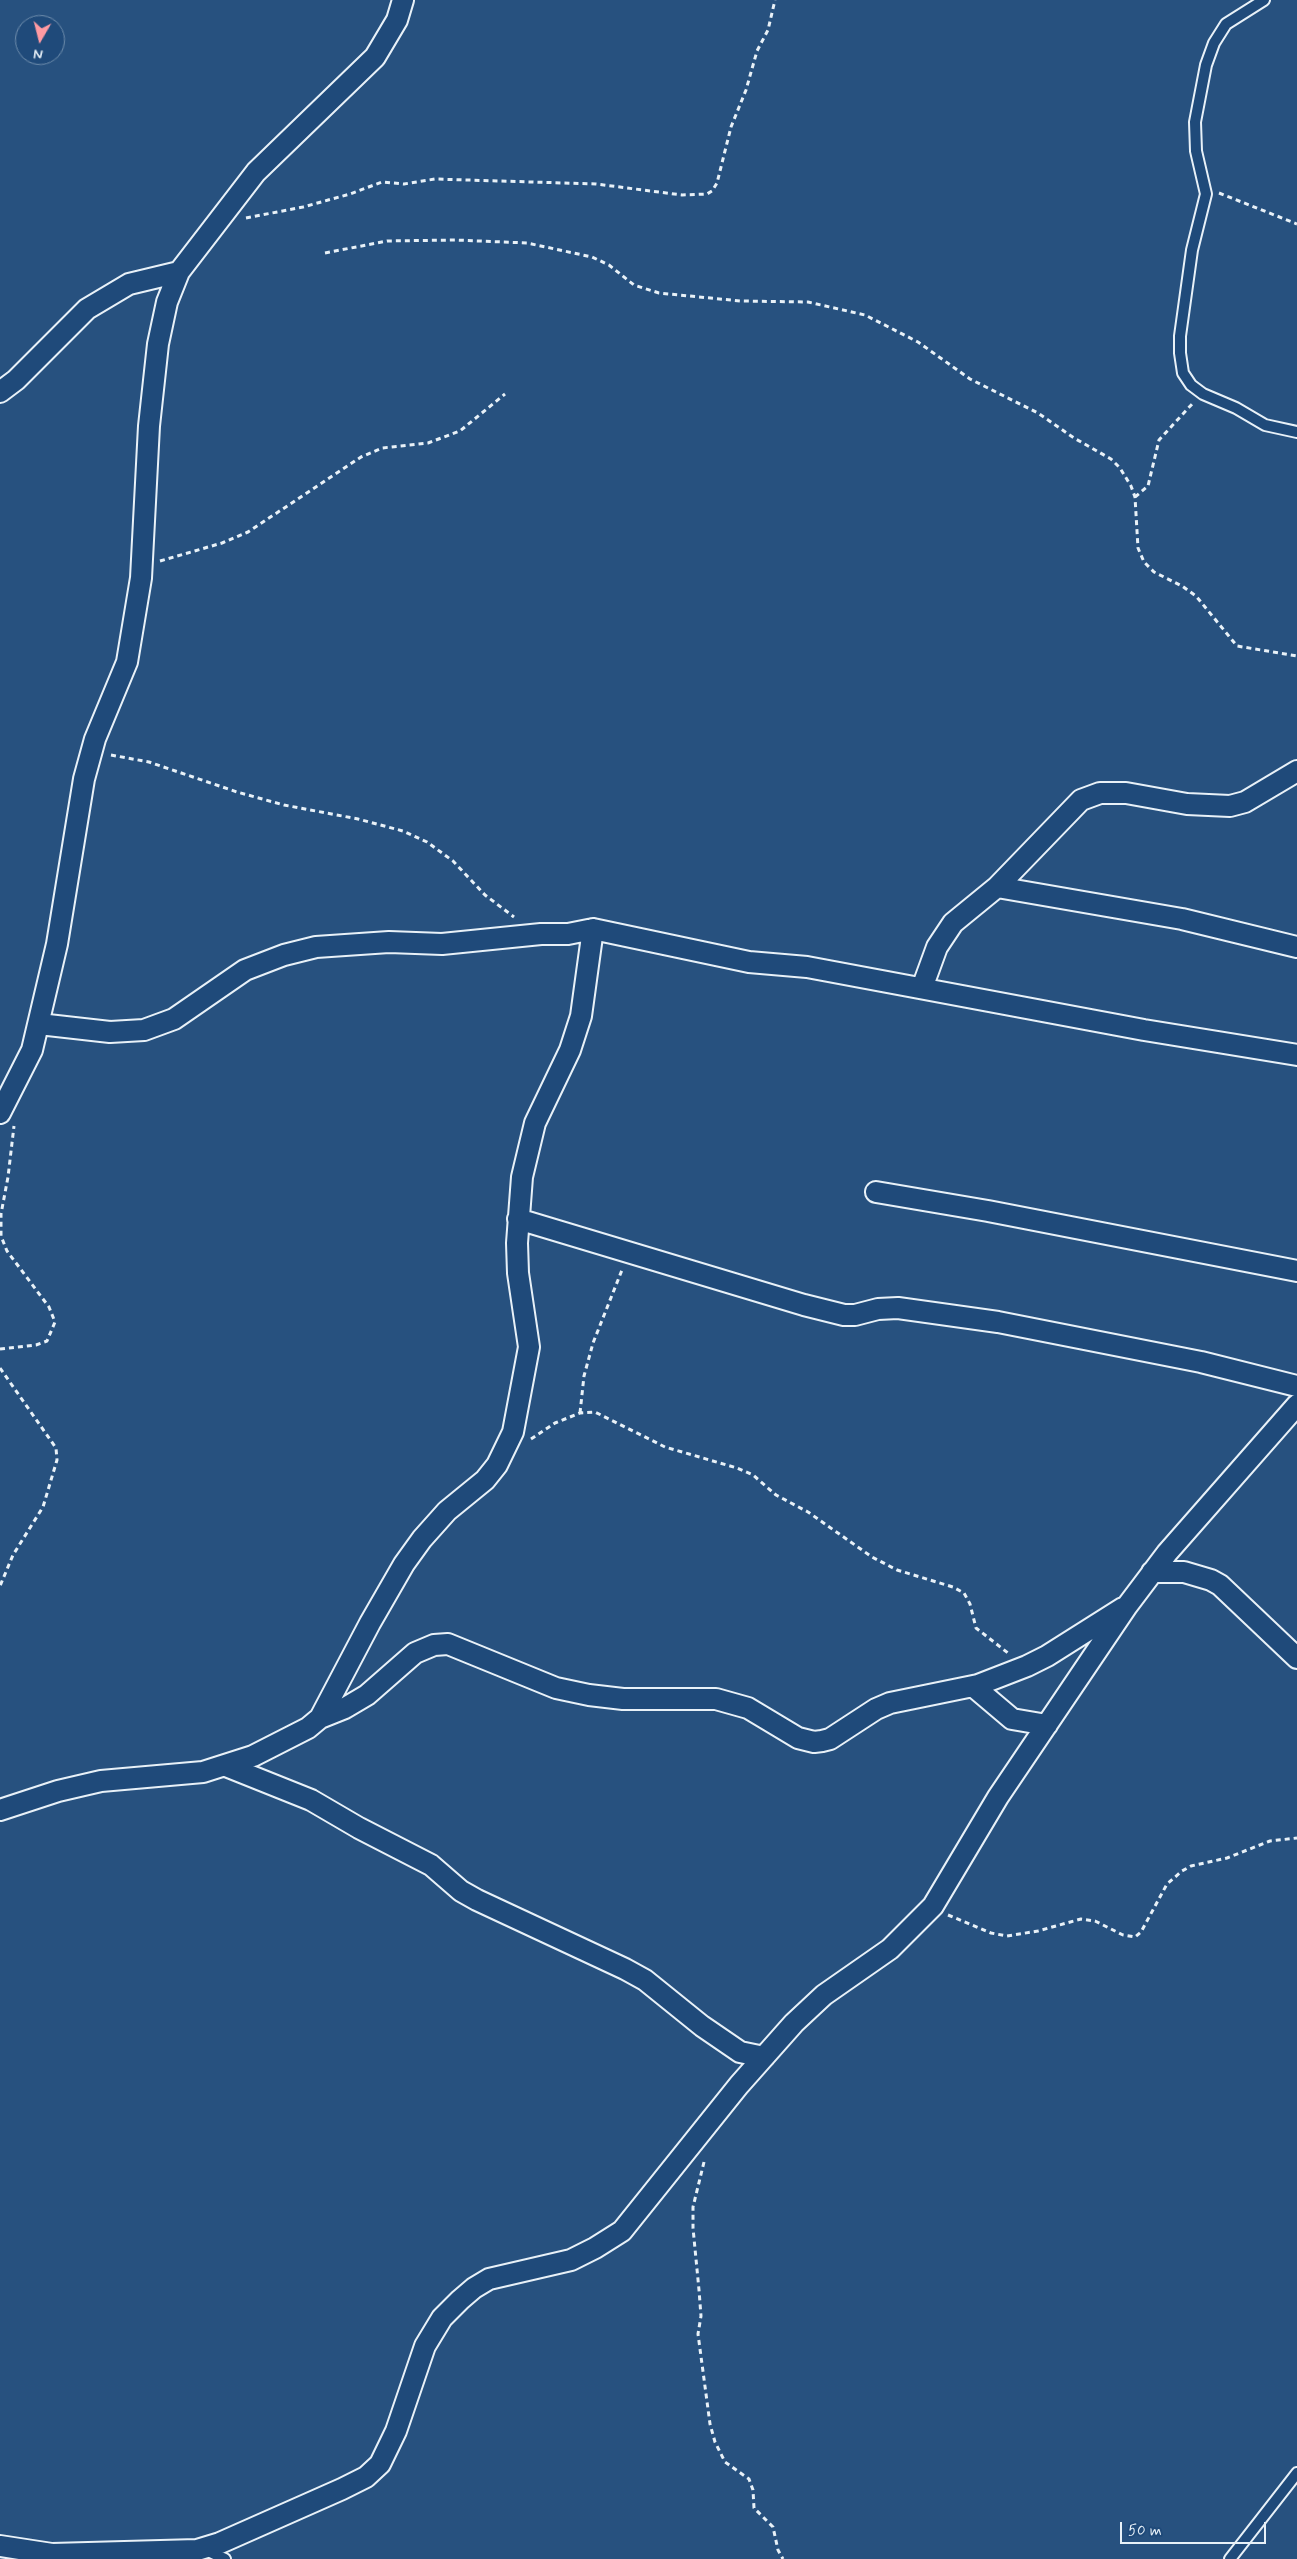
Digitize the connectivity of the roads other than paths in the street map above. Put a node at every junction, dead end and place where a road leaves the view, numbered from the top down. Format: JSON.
{"nodes":[{"id":1,"x":1264,"y":0,"type":"edge"},
{"id":2,"x":404,"y":1,"type":"edge"},
{"id":3,"x":179,"y":272,"type":"junction"},
{"id":4,"x":0,"y":392,"type":"edge"},
{"id":5,"x":1297,"y":432,"type":"edge"},
{"id":6,"x":1297,"y":771,"type":"edge"},
{"id":7,"x":997,"y":887,"type":"junction"},
{"id":8,"x":593,"y":930,"type":"junction"},
{"id":9,"x":1297,"y":946,"type":"edge"},
{"id":10,"x":922,"y":988,"type":"junction"},
{"id":11,"x":39,"y":1024,"type":"junction"},
{"id":12,"x":1297,"y":1055,"type":"edge"},
{"id":13,"x":7,"y":1117,"type":"edge"},
{"id":14,"x":876,"y":1192,"type":"dead end"},
{"id":15,"x":518,"y":1219,"type":"junction"},
{"id":16,"x":1297,"y":1272,"type":"edge"},
{"id":17,"x":1297,"y":1386,"type":"edge"},
{"id":18,"x":1297,"y":1405,"type":"edge"},
{"id":19,"x":1152,"y":1572,"type":"junction"},
{"id":20,"x":1126,"y":1606,"type":"junction"},
{"id":21,"x":1297,"y":1658,"type":"edge"},
{"id":22,"x":974,"y":1686,"type":"junction"},
{"id":23,"x":320,"y":1718,"type":"junction"},
{"id":24,"x":1047,"y":1725,"type":"junction"},
{"id":25,"x":226,"y":1766,"type":"junction"},
{"id":26,"x":0,"y":1810,"type":"edge"},
{"id":27,"x":764,"y":2057,"type":"junction"},
{"id":28,"x":1297,"y":2473,"type":"edge"},
{"id":29,"x":0,"y":2546,"type":"edge"},
{"id":30,"x":203,"y":2548,"type":"junction"},
{"id":31,"x":225,"y":2559,"type":"edge"},
{"id":32,"x":1230,"y":2559,"type":"edge"}],
"edges":[{"from":1,"to":5,"type":"lane"},
{"from":2,"to":3,"type":"street"},
{"from":3,"to":4,"type":"street"},
{"from":3,"to":11,"type":"street"},
{"from":6,"to":7,"type":"street"},
{"from":7,"to":9,"type":"street"},
{"from":7,"to":10,"type":"street"},
{"from":8,"to":10,"type":"street"},
{"from":8,"to":11,"type":"street"},
{"from":8,"to":15,"type":"street"},
{"from":10,"to":12,"type":"street"},
{"from":11,"to":13,"type":"street"},
{"from":14,"to":16,"type":"street"},
{"from":15,"to":17,"type":"street"},
{"from":15,"to":23,"type":"street"},
{"from":18,"to":19,"type":"street"},
{"from":19,"to":20,"type":"street"},
{"from":19,"to":21,"type":"street"},
{"from":20,"to":22,"type":"street"},
{"from":20,"to":24,"type":"street"},
{"from":22,"to":23,"type":"street"},
{"from":22,"to":24,"type":"street"},
{"from":23,"to":25,"type":"street"},
{"from":24,"to":27,"type":"street"},
{"from":25,"to":26,"type":"street"},
{"from":25,"to":27,"type":"street"},
{"from":27,"to":30,"type":"street"},
{"from":28,"to":32,"type":"lane"},
{"from":29,"to":30,"type":"street"},
{"from":30,"to":31,"type":"lane"}]}
